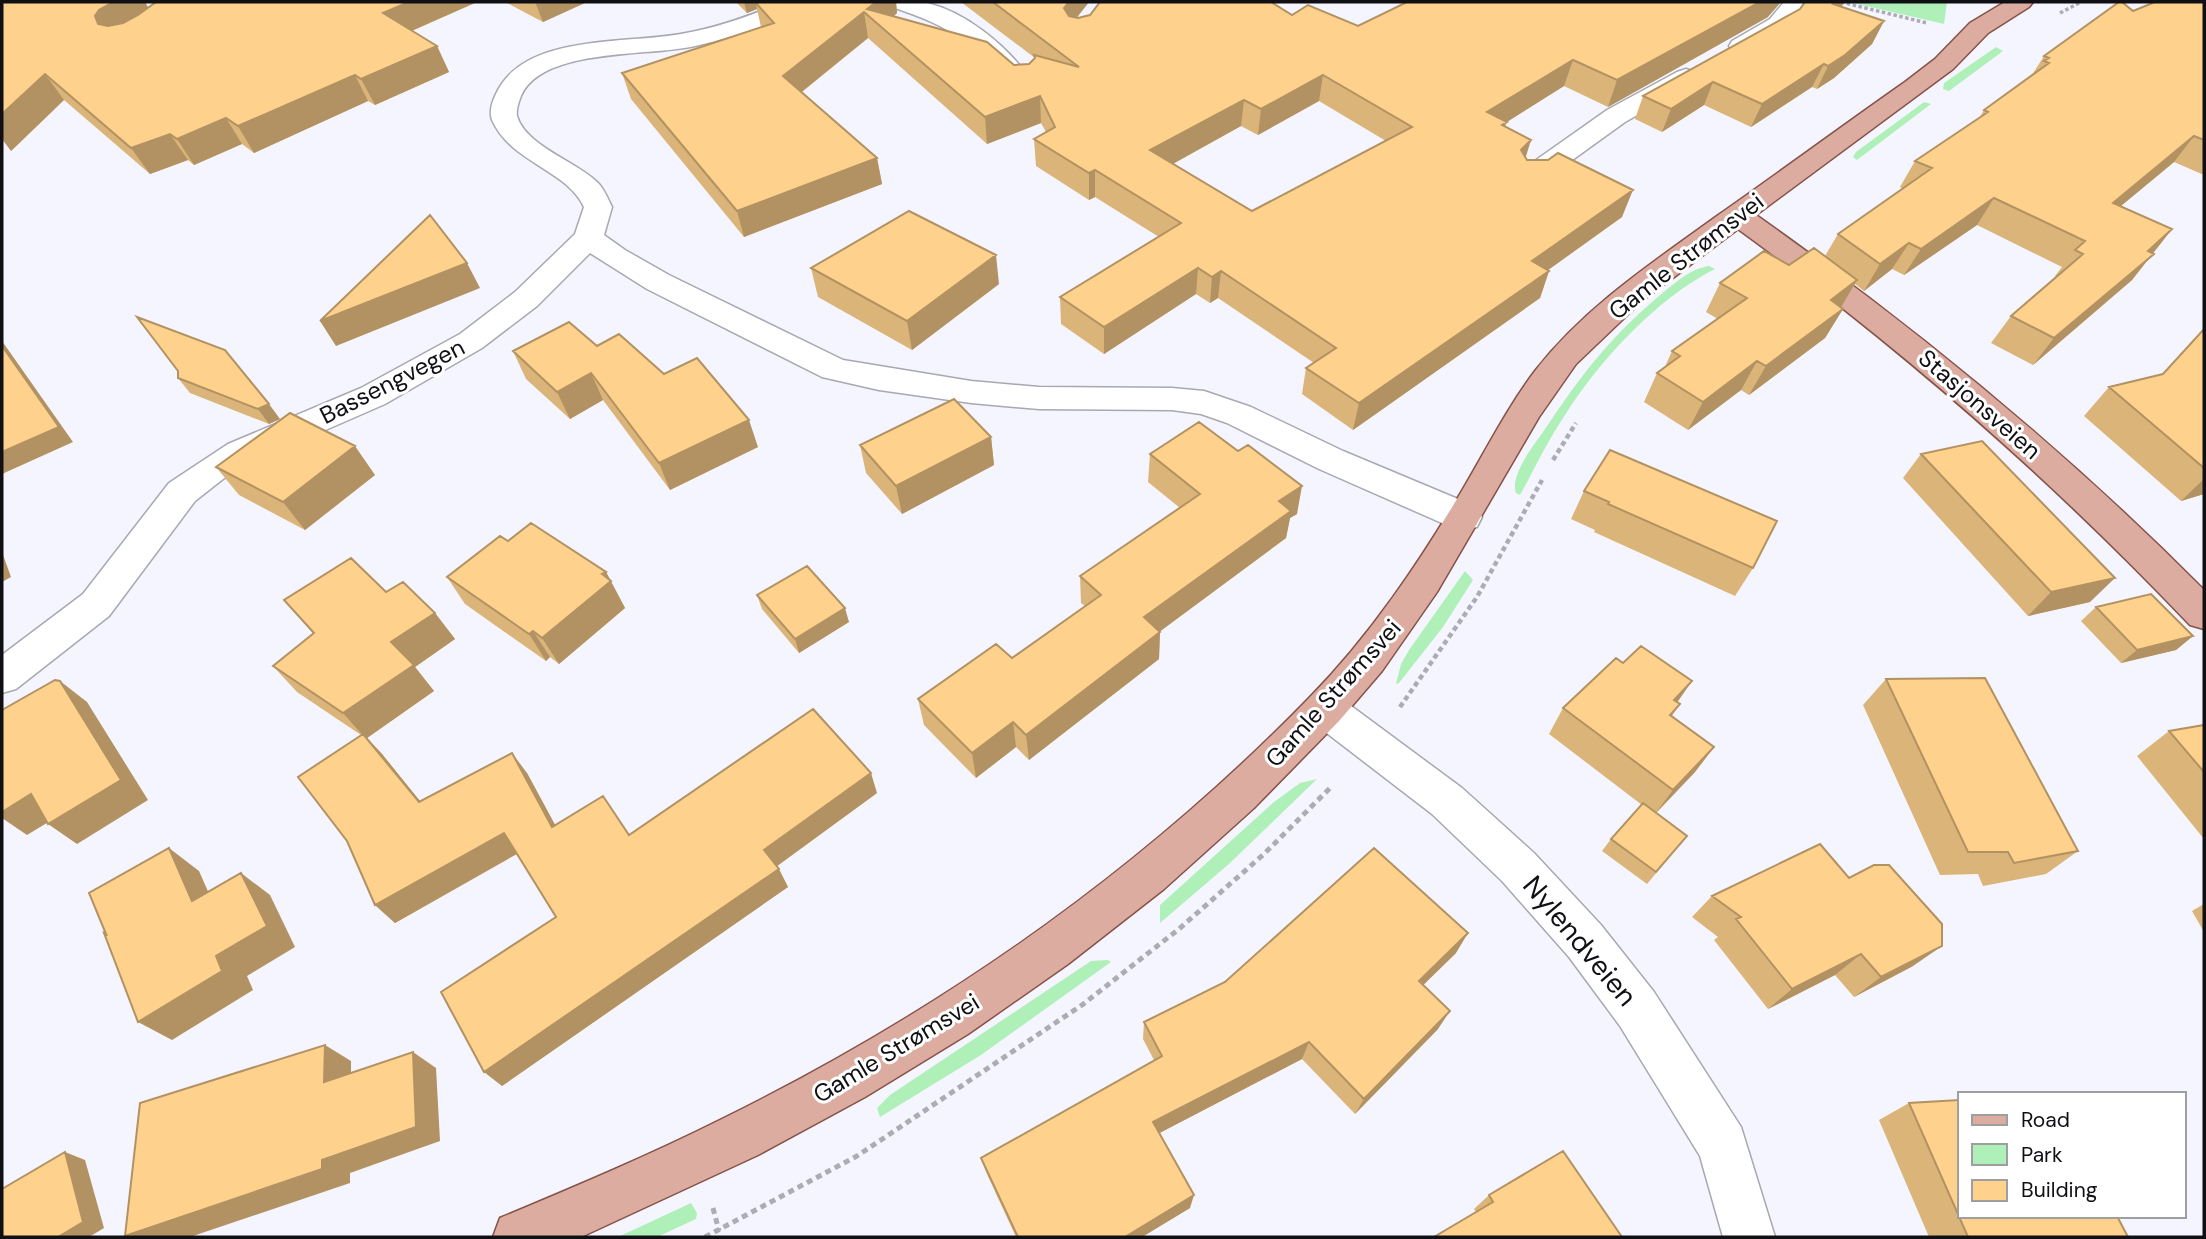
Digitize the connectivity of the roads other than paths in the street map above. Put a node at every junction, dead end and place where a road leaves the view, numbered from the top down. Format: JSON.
{"nodes":[{"id":1,"x":803,"y":2,"type":"edge"},
{"id":2,"x":900,"y":2,"type":"edge"},
{"id":3,"x":1796,"y":2,"type":"edge"},
{"id":4,"x":1973,"y":2,"type":"edge"},
{"id":5,"x":2021,"y":2,"type":"edge"},
{"id":6,"x":1979,"y":28,"type":"junction"},
{"id":7,"x":1021,"y":83,"type":"edge"},
{"id":8,"x":1529,"y":178,"type":"edge"},
{"id":9,"x":1737,"y":215,"type":"junction"},
{"id":10,"x":589,"y":237,"type":"junction"},
{"id":11,"x":1464,"y":517,"type":"junction"},
{"id":12,"x":2204,"y":614,"type":"edge"},
{"id":13,"x":2,"y":677,"type":"edge"},
{"id":14,"x":1325,"y":709,"type":"junction"},
{"id":15,"x":519,"y":1237,"type":"edge"},
{"id":16,"x":1749,"y":1237,"type":"edge"}],
"edges":[{"from":1,"to":10,"type":"street"},
{"from":2,"to":7,"type":"street"},
{"from":3,"to":8,"type":"street"},
{"from":4,"to":6,"type":"main road"},
{"from":5,"to":6,"type":"main road","name":"Gamle Strømsvei"},
{"from":6,"to":9,"type":"main road","name":"Gamle Strømsvei"},
{"from":9,"to":11,"type":"main road","name":"Gamle Strømsvei"},
{"from":9,"to":12,"type":"main road","name":"Stasjonsveien"},
{"from":10,"to":11,"type":"street"},
{"from":10,"to":13,"type":"street","name":"Bassengvegen"},
{"from":11,"to":14,"type":"main road","name":"Gamle Strømsvei"},
{"from":14,"to":15,"type":"main road","name":"Gamle Strømsvei"},
{"from":14,"to":16,"type":"street","name":"Nylendveien"}]}
